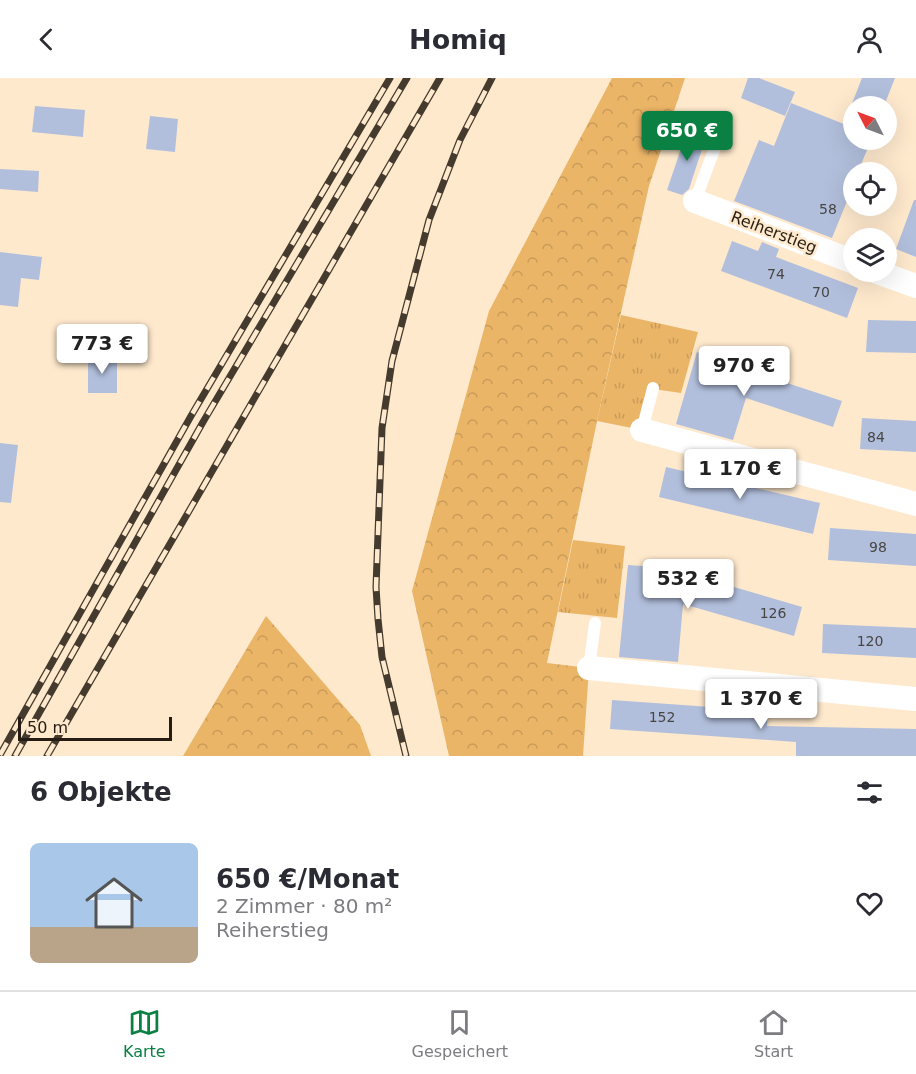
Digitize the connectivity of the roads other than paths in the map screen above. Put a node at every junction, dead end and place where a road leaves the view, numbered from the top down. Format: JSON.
{"nodes":[{"id":1,"x":720,"y":134,"type":"dead end"},
{"id":2,"x":695,"y":201,"type":"joint"},
{"id":3,"x":843,"y":258,"type":"edge"},
{"id":4,"x":897,"y":279,"type":"edge"},
{"id":5,"x":916,"y":286,"type":"edge"},
{"id":6,"x":653,"y":388,"type":"dead end"},
{"id":7,"x":642,"y":430,"type":"joint"},
{"id":8,"x":916,"y":504,"type":"edge"},
{"id":9,"x":595,"y":623,"type":"dead end"},
{"id":10,"x":589,"y":668,"type":"joint"},
{"id":11,"x":916,"y":699,"type":"edge"}],
"edges":[{"from":1,"to":2,"type":"lane"},
{"from":2,"to":3,"type":"street","name":"Reiherstieg"},
{"from":4,"to":5,"type":"street"},
{"from":6,"to":7,"type":"lane"},
{"from":7,"to":8,"type":"street"},
{"from":9,"to":10,"type":"lane"},
{"from":10,"to":11,"type":"street"}]}
